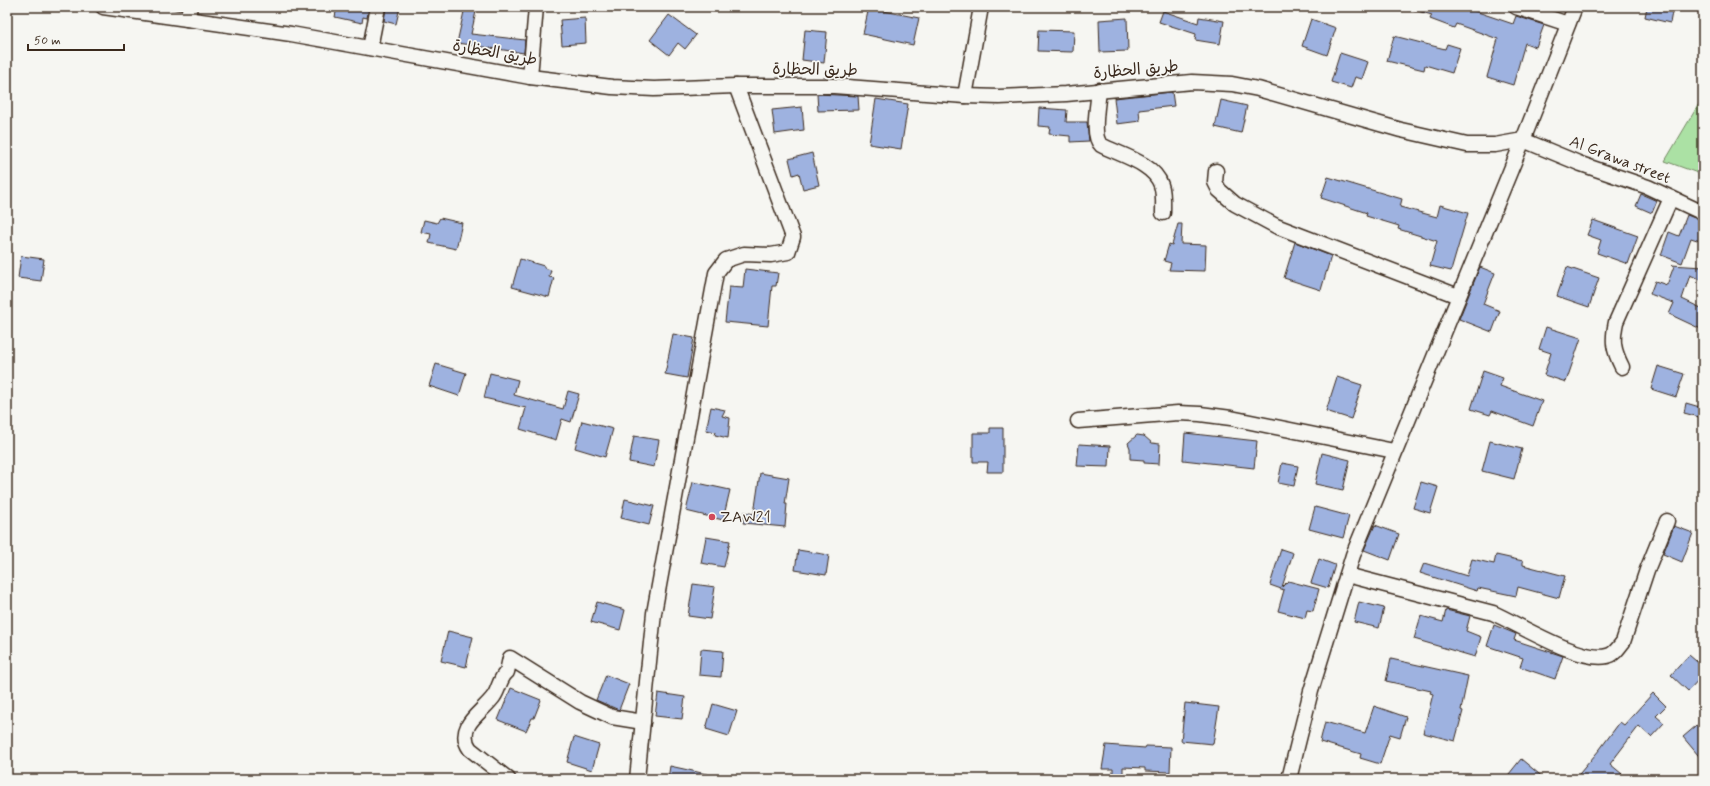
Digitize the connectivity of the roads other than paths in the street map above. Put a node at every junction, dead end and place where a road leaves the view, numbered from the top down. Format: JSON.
{"nodes":[{"id":1,"x":103,"y":7,"type":"edge"},
{"id":2,"x":378,"y":7,"type":"edge"},
{"id":3,"x":536,"y":7,"type":"edge"},
{"id":4,"x":980,"y":7,"type":"edge"},
{"id":5,"x":1516,"y":7,"type":"edge"},
{"id":6,"x":1575,"y":7,"type":"edge"},
{"id":7,"x":189,"y":13,"type":"edge"},
{"id":8,"x":1568,"y":24,"type":"junction"},
{"id":9,"x":370,"y":48,"type":"junction"},
{"id":10,"x":530,"y":77,"type":"junction"},
{"id":11,"x":736,"y":86,"type":"junction"},
{"id":12,"x":1099,"y":90,"type":"junction"},
{"id":13,"x":965,"y":96,"type":"junction"},
{"id":14,"x":1523,"y":140,"type":"junction"},
{"id":15,"x":1216,"y":170,"type":"dead end"},
{"id":16,"x":1671,"y":198,"type":"junction"},
{"id":17,"x":1163,"y":213,"type":"dead end"},
{"id":18,"x":1703,"y":213,"type":"edge"},
{"id":19,"x":1458,"y":296,"type":"junction"},
{"id":20,"x":1622,"y":367,"type":"dead end"},
{"id":21,"x":1078,"y":422,"type":"dead end"},
{"id":22,"x":1394,"y":451,"type":"junction"},
{"id":23,"x":1667,"y":521,"type":"dead end"},
{"id":24,"x":1347,"y":575,"type":"junction"},
{"id":25,"x":643,"y":722,"type":"junction"},
{"id":26,"x":508,"y":779,"type":"edge"},
{"id":27,"x":636,"y":779,"type":"edge"},
{"id":28,"x":1289,"y":779,"type":"edge"}],
"edges":[{"from":1,"to":7,"type":"street","name":"طريق الحظارة"},
{"from":2,"to":9,"type":"street"},
{"from":3,"to":10,"type":"street"},
{"from":4,"to":13,"type":"street"},
{"from":5,"to":8,"type":"street"},
{"from":6,"to":8,"type":"street"},
{"from":7,"to":9,"type":"street","name":"طريق الحظارة"},
{"from":8,"to":14,"type":"street"},
{"from":9,"to":10,"type":"street","name":"طريق الحظارة"},
{"from":10,"to":11,"type":"street","name":"طريق الحظارة"},
{"from":11,"to":13,"type":"street","name":"طريق الحظارة"},
{"from":11,"to":25,"type":"street"},
{"from":12,"to":13,"type":"street","name":"طريق الحظارة"},
{"from":12,"to":14,"type":"street","name":"طريق الحظارة"},
{"from":12,"to":17,"type":"street"},
{"from":14,"to":16,"type":"street","name":"Al Grawa street"},
{"from":14,"to":19,"type":"street"},
{"from":15,"to":19,"type":"street"},
{"from":16,"to":18,"type":"street","name":"Al Grawa street"},
{"from":16,"to":20,"type":"street"},
{"from":19,"to":22,"type":"street"},
{"from":21,"to":22,"type":"street"},
{"from":22,"to":24,"type":"street"},
{"from":23,"to":24,"type":"street"},
{"from":24,"to":28,"type":"street"},
{"from":25,"to":26,"type":"street"},
{"from":25,"to":27,"type":"street"}]}
